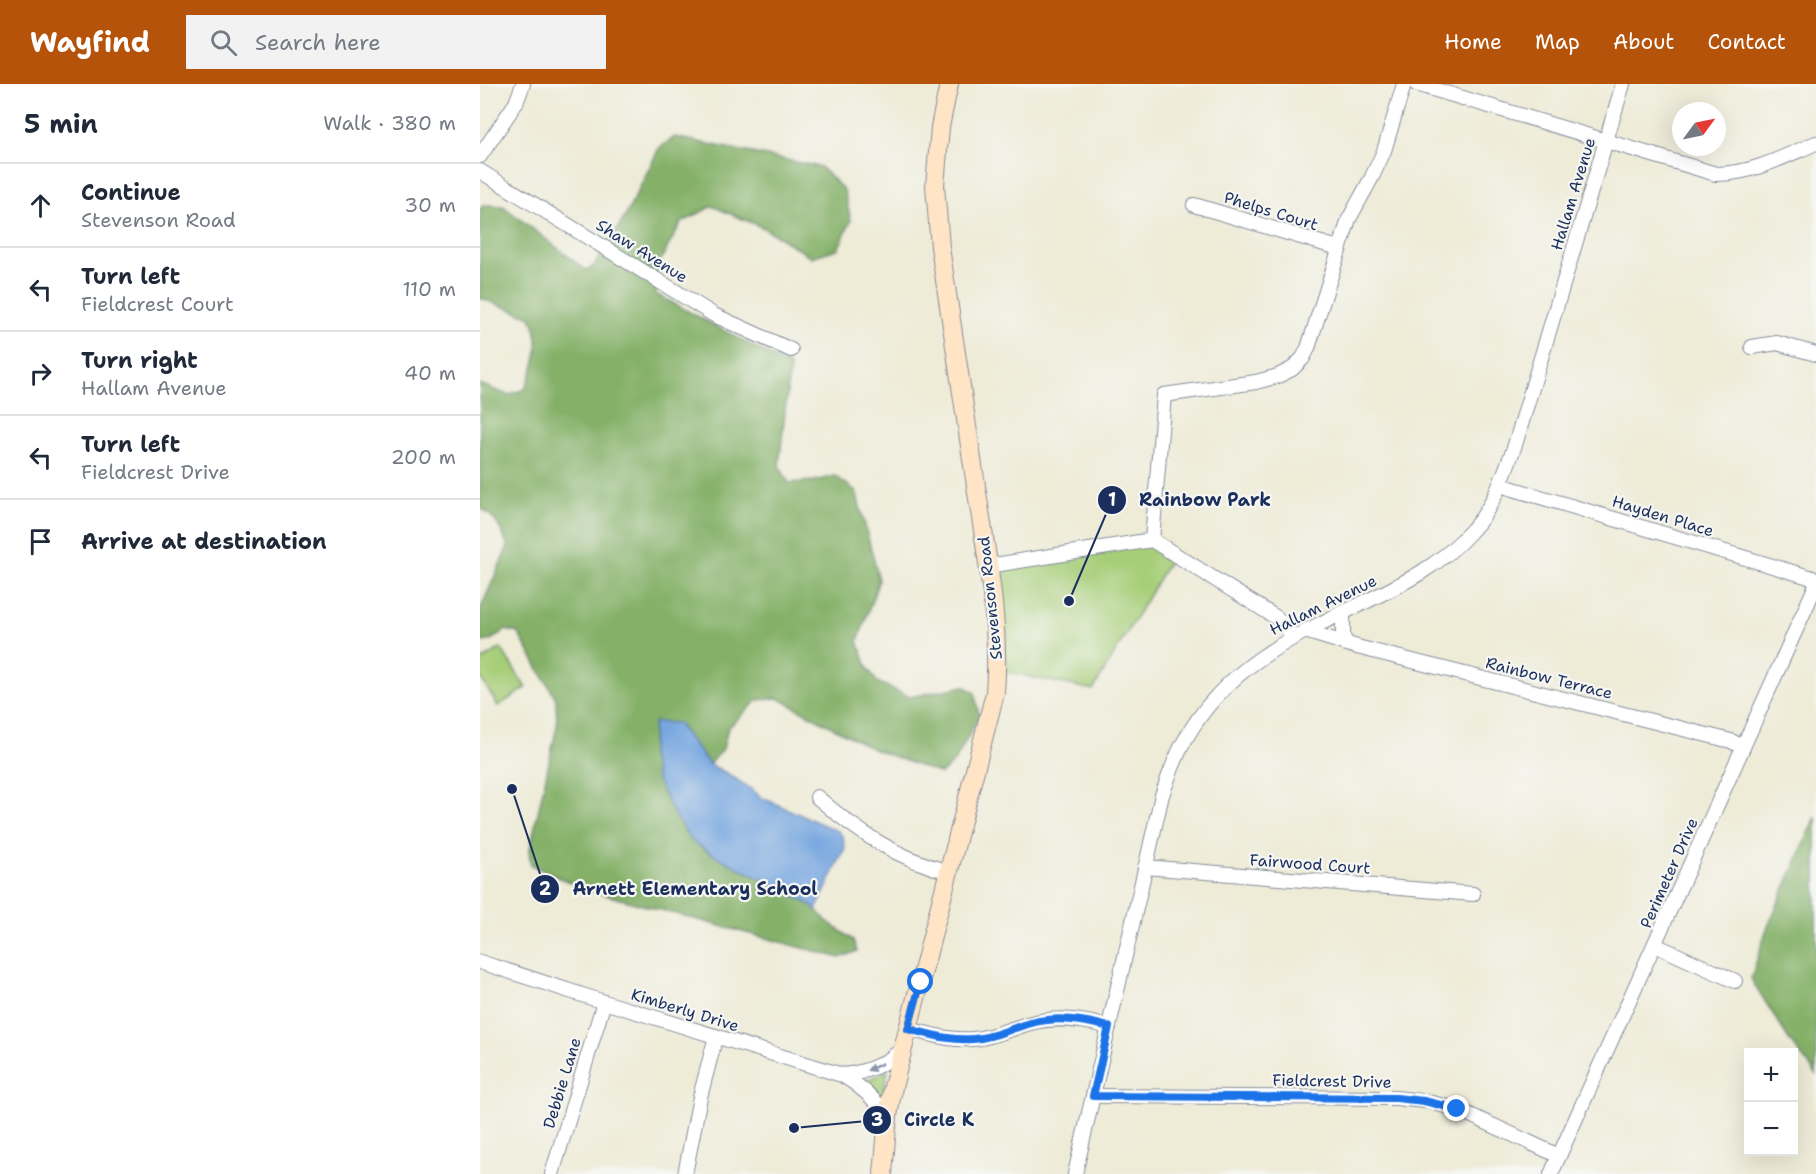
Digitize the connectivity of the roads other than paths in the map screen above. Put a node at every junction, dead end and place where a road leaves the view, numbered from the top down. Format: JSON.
{"nodes":[{"id":1,"x":523,"y":84,"type":"edge"},
{"id":2,"x":949,"y":84,"type":"edge"},
{"id":3,"x":1404,"y":84,"type":"edge"},
{"id":4,"x":1416,"y":84,"type":"edge"},
{"id":5,"x":1623,"y":84,"type":"edge"},
{"id":6,"x":1605,"y":142,"type":"junction"},
{"id":7,"x":1816,"y":143,"type":"edge"},
{"id":8,"x":480,"y":156,"type":"edge"},
{"id":9,"x":480,"y":171,"type":"edge"},
{"id":10,"x":1194,"y":205,"type":"dead end"},
{"id":11,"x":1338,"y":248,"type":"junction"},
{"id":12,"x":1752,"y":347,"type":"dead end"},
{"id":13,"x":791,"y":350,"type":"dead end"},
{"id":14,"x":1816,"y":354,"type":"edge"},
{"id":15,"x":1500,"y":485,"type":"junction"},
{"id":16,"x":1152,"y":540,"type":"junction"},
{"id":17,"x":988,"y":566,"type":"junction"},
{"id":18,"x":1816,"y":579,"type":"edge"},
{"id":19,"x":1816,"y":585,"type":"edge"},
{"id":20,"x":1343,"y":612,"type":"junction"},
{"id":21,"x":1299,"y":633,"type":"junction"},
{"id":22,"x":1346,"y":642,"type":"junction"},
{"id":23,"x":1743,"y":747,"type":"junction"},
{"id":24,"x":818,"y":797,"type":"dead end"},
{"id":25,"x":1145,"y":867,"type":"junction"},
{"id":26,"x":950,"y":872,"type":"junction"},
{"id":27,"x":1473,"y":894,"type":"dead end"},
{"id":28,"x":1655,"y":945,"type":"junction"},
{"id":29,"x":480,"y":962,"type":"edge"},
{"id":30,"x":1735,"y":981,"type":"dead end"},
{"id":31,"x":604,"y":1002,"type":"junction"},
{"id":32,"x":1109,"y":1027,"type":"junction"},
{"id":33,"x":908,"y":1029,"type":"junction"},
{"id":34,"x":716,"y":1036,"type":"junction"},
{"id":35,"x":903,"y":1048,"type":"junction"},
{"id":36,"x":842,"y":1075,"type":"junction"},
{"id":37,"x":1093,"y":1096,"type":"junction"},
{"id":38,"x":888,"y":1116,"type":"junction"},
{"id":39,"x":1559,"y":1156,"type":"junction"},
{"id":40,"x":552,"y":1174,"type":"edge"},
{"id":41,"x":685,"y":1174,"type":"edge"},
{"id":42,"x":883,"y":1174,"type":"edge"},
{"id":43,"x":1075,"y":1174,"type":"edge"},
{"id":44,"x":1551,"y":1174,"type":"edge"}],
"edges":[{"from":1,"to":8,"type":"street"},
{"from":2,"to":17,"type":"main road","name":"Stevenson Road"},
{"from":3,"to":11,"type":"street"},
{"from":4,"to":6,"type":"street"},
{"from":5,"to":6,"type":"street","name":"Hallam Avenue"},
{"from":6,"to":7,"type":"street"},
{"from":6,"to":15,"type":"street","name":"Hallam Avenue"},
{"from":9,"to":13,"type":"street","name":"Shaw Avenue"},
{"from":10,"to":11,"type":"street","name":"Phelps Court"},
{"from":11,"to":16,"type":"street"},
{"from":12,"to":14,"type":"street"},
{"from":15,"to":18,"type":"street","name":"Hayden Place"},
{"from":15,"to":20,"type":"street","name":"Hallam Avenue"},
{"from":16,"to":17,"type":"street"},
{"from":16,"to":21,"type":"street"},
{"from":17,"to":26,"type":"main road","name":"Stevenson Road"},
{"from":19,"to":23,"type":"street","name":"Perimeter Drive"},
{"from":20,"to":21,"type":"street","name":"Hallam Avenue"},
{"from":20,"to":22,"type":"street"},
{"from":21,"to":22,"type":"street","name":"Rainbow Terrace"},
{"from":21,"to":25,"type":"street","name":"Hallam Avenue"},
{"from":22,"to":23,"type":"street","name":"Rainbow Terrace"},
{"from":23,"to":28,"type":"street","name":"Perimeter Drive"},
{"from":24,"to":26,"type":"street"},
{"from":25,"to":27,"type":"street","name":"Fairwood Court"},
{"from":25,"to":32,"type":"street","name":"Hallam Avenue"},
{"from":26,"to":33,"type":"main road","name":"Stevenson Road"},
{"from":28,"to":30,"type":"street"},
{"from":28,"to":39,"type":"street","name":"Perimeter Drive"},
{"from":29,"to":31,"type":"street","name":"Kimberly Drive"},
{"from":31,"to":34,"type":"street","name":"Kimberly Drive"},
{"from":31,"to":40,"type":"street","name":"Debbie Lane"},
{"from":32,"to":33,"type":"street"},
{"from":32,"to":37,"type":"street","name":"Hallam Avenue"},
{"from":33,"to":35,"type":"main road","name":"Stevenson Road"},
{"from":34,"to":36,"type":"street","name":"Kimberly Drive"},
{"from":34,"to":41,"type":"street"},
{"from":35,"to":36,"type":"street","name":"Kimberly Drive","one_way":true},
{"from":35,"to":38,"type":"main road","name":"Stevenson Road"},
{"from":36,"to":38,"type":"street","name":"Kimberly Drive"},
{"from":37,"to":39,"type":"street","name":"Fieldcrest Drive"},
{"from":37,"to":43,"type":"street","name":"Hallam Avenue"},
{"from":38,"to":42,"type":"main road","name":"Stevenson Road"},
{"from":39,"to":44,"type":"street","name":"Perimeter Drive"}]}
